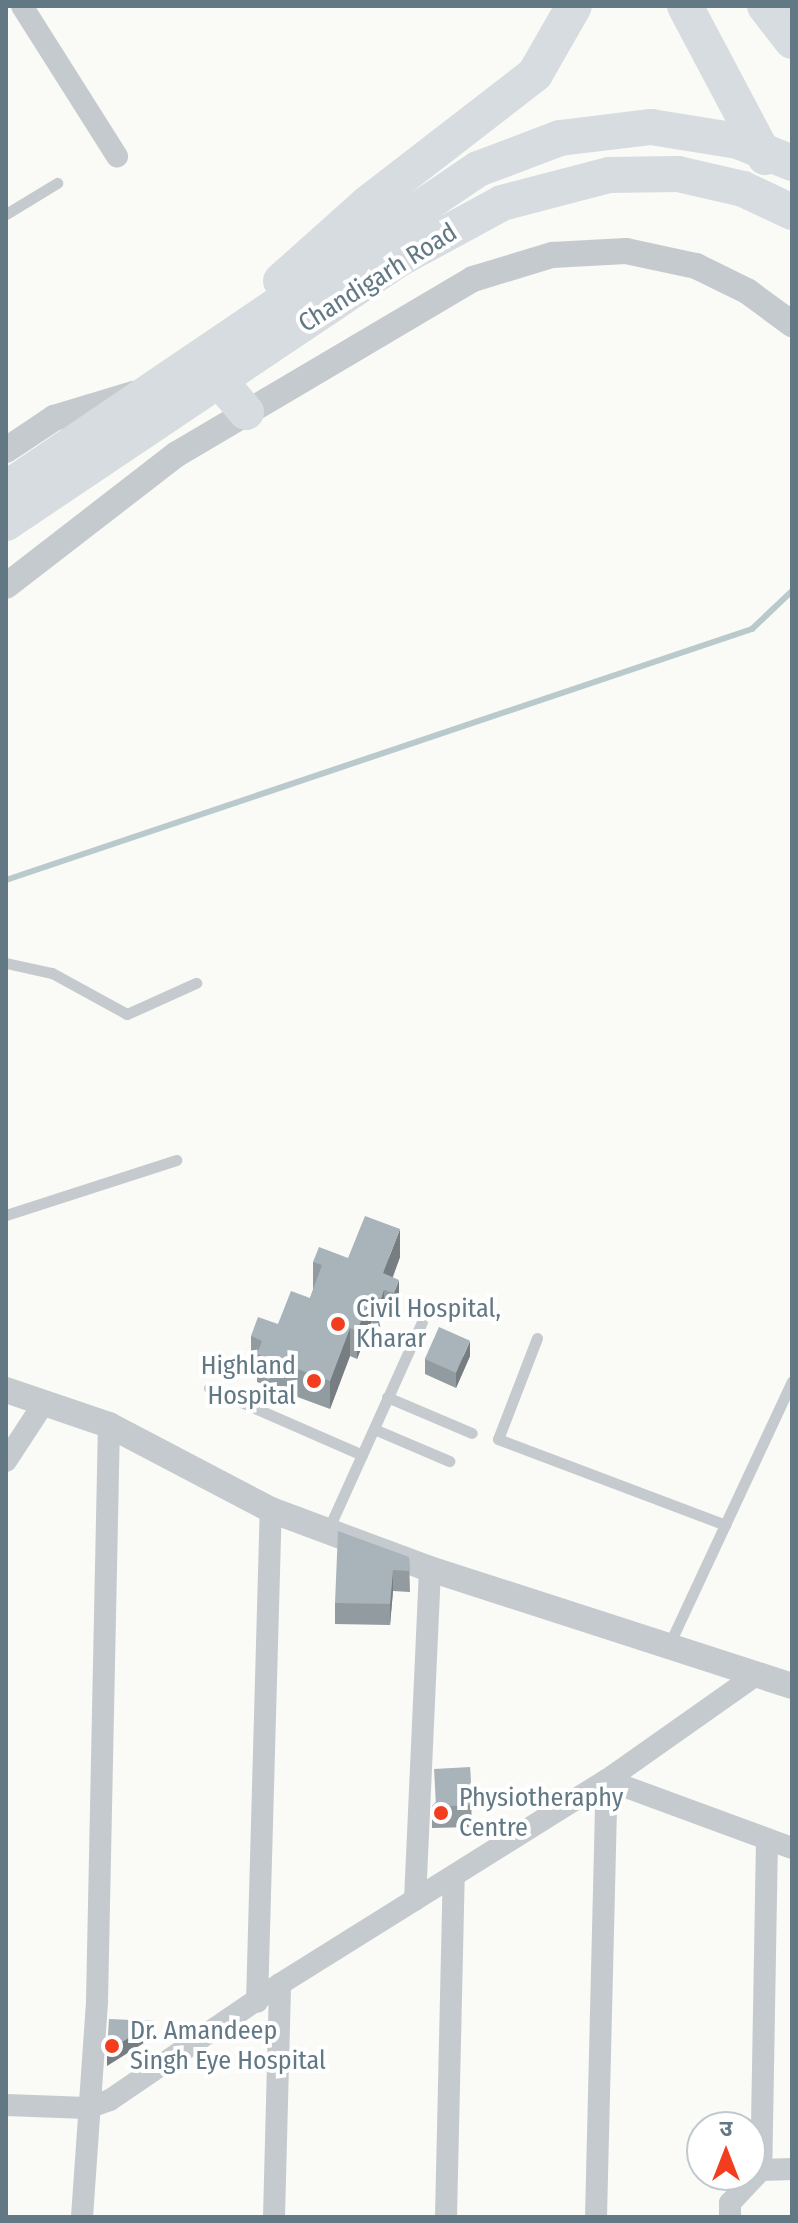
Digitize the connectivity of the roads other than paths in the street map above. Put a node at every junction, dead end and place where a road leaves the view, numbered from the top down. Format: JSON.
{"nodes":[{"id":1,"x":22,"y":6,"type":"edge"},
{"id":2,"x":574,"y":6,"type":"edge"},
{"id":3,"x":685,"y":6,"type":"edge"},
{"id":4,"x":765,"y":6,"type":"edge"},
{"id":5,"x":792,"y":41,"type":"edge"},
{"id":6,"x":117,"y":156,"type":"dead end"},
{"id":7,"x":792,"y":163,"type":"edge"},
{"id":8,"x":57,"y":183,"type":"dead end"},
{"id":9,"x":792,"y":205,"type":"edge"},
{"id":10,"x":8,"y":209,"type":"edge"},
{"id":11,"x":792,"y":212,"type":"edge"},
{"id":12,"x":792,"y":324,"type":"edge"},
{"id":13,"x":245,"y":326,"type":"junction"},
{"id":14,"x":219,"y":380,"type":"junction"},
{"id":15,"x":155,"y":387,"type":"junction"},
{"id":16,"x":246,"y":412,"type":"junction"},
{"id":17,"x":6,"y":450,"type":"edge"},
{"id":18,"x":6,"y":489,"type":"edge"},
{"id":19,"x":6,"y":523,"type":"edge"},
{"id":20,"x":6,"y":586,"type":"edge"},
{"id":21,"x":6,"y":963,"type":"edge"},
{"id":22,"x":196,"y":983,"type":"dead end"},
{"id":23,"x":176,"y":1160,"type":"dead end"},
{"id":24,"x":6,"y":1215,"type":"edge"},
{"id":25,"x":422,"y":1322,"type":"dead end"},
{"id":26,"x":537,"y":1338,"type":"dead end"},
{"id":27,"x":792,"y":1381,"type":"edge"},
{"id":28,"x":209,"y":1388,"type":"dead end"},
{"id":29,"x":6,"y":1390,"type":"edge"},
{"id":30,"x":387,"y":1397,"type":"junction"},
{"id":31,"x":44,"y":1403,"type":"junction"},
{"id":32,"x":109,"y":1425,"type":"junction"},
{"id":33,"x":374,"y":1429,"type":"junction"},
{"id":34,"x":472,"y":1433,"type":"dead end"},
{"id":35,"x":362,"y":1455,"type":"junction"},
{"id":36,"x":6,"y":1461,"type":"edge"},
{"id":37,"x":449,"y":1461,"type":"dead end"},
{"id":38,"x":271,"y":1510,"type":"junction"},
{"id":39,"x":725,"y":1525,"type":"junction"},
{"id":40,"x":328,"y":1530,"type":"junction"},
{"id":41,"x":430,"y":1569,"type":"junction"},
{"id":42,"x":668,"y":1647,"type":"junction"},
{"id":43,"x":757,"y":1674,"type":"junction"},
{"id":44,"x":792,"y":1686,"type":"edge"},
{"id":45,"x":607,"y":1780,"type":"junction"},
{"id":46,"x":767,"y":1839,"type":"junction"},
{"id":47,"x":792,"y":1848,"type":"edge"},
{"id":48,"x":454,"y":1876,"type":"junction"},
{"id":49,"x":415,"y":1900,"type":"junction"},
{"id":50,"x":280,"y":1984,"type":"junction"},
{"id":51,"x":257,"y":2002,"type":"junction"},
{"id":52,"x":6,"y":2105,"type":"edge"},
{"id":53,"x":87,"y":2108,"type":"junction"},
{"id":54,"x":762,"y":2111,"type":"edge"},
{"id":55,"x":792,"y":2169,"type":"edge"},
{"id":56,"x":766,"y":2170,"type":"edge"},
{"id":57,"x":741,"y":2191,"type":"edge"},
{"id":58,"x":82,"y":2217,"type":"edge"},
{"id":59,"x":274,"y":2217,"type":"edge"},
{"id":60,"x":446,"y":2217,"type":"edge"},
{"id":61,"x":596,"y":2217,"type":"edge"},
{"id":62,"x":730,"y":2217,"type":"edge"}],
"edges":[{"from":1,"to":6,"type":"street"},
{"from":2,"to":13,"type":"highway"},
{"from":3,"to":9,"type":"highway"},
{"from":4,"to":5,"type":"highway"},
{"from":7,"to":13,"type":"highway"},
{"from":8,"to":10,"type":"lane"},
{"from":11,"to":14,"type":"highway","name":"Chandigarh Road"},
{"from":12,"to":16,"type":"street"},
{"from":13,"to":15,"type":"highway"},
{"from":14,"to":16,"type":"highway"},
{"from":14,"to":19,"type":"highway","name":"Chandigarh Road"},
{"from":15,"to":17,"type":"street"},
{"from":15,"to":18,"type":"highway"},
{"from":16,"to":20,"type":"street"},
{"from":21,"to":22,"type":"lane"},
{"from":23,"to":24,"type":"lane"},
{"from":25,"to":30,"type":"lane"},
{"from":26,"to":39,"type":"lane"},
{"from":27,"to":39,"type":"lane"},
{"from":28,"to":35,"type":"lane"},
{"from":29,"to":31,"type":"street"},
{"from":30,"to":33,"type":"lane"},
{"from":30,"to":34,"type":"lane"},
{"from":31,"to":32,"type":"street"},
{"from":31,"to":36,"type":"street"},
{"from":32,"to":38,"type":"street"},
{"from":32,"to":53,"type":"street"},
{"from":33,"to":35,"type":"lane"},
{"from":33,"to":37,"type":"lane"},
{"from":35,"to":40,"type":"lane"},
{"from":38,"to":40,"type":"street"},
{"from":38,"to":51,"type":"street"},
{"from":39,"to":42,"type":"lane"},
{"from":40,"to":41,"type":"street"},
{"from":41,"to":42,"type":"street"},
{"from":41,"to":49,"type":"street"},
{"from":42,"to":43,"type":"street"},
{"from":43,"to":44,"type":"street"},
{"from":43,"to":45,"type":"street"},
{"from":45,"to":46,"type":"street"},
{"from":45,"to":48,"type":"street"},
{"from":45,"to":61,"type":"street"},
{"from":46,"to":47,"type":"street"},
{"from":46,"to":54,"type":"street"},
{"from":48,"to":49,"type":"street"},
{"from":48,"to":60,"type":"street"},
{"from":49,"to":50,"type":"street"},
{"from":50,"to":51,"type":"street"},
{"from":50,"to":59,"type":"street"},
{"from":51,"to":53,"type":"street"},
{"from":52,"to":53,"type":"street"},
{"from":53,"to":58,"type":"street"},
{"from":55,"to":56,"type":"street"},
{"from":57,"to":62,"type":"street"}]}
